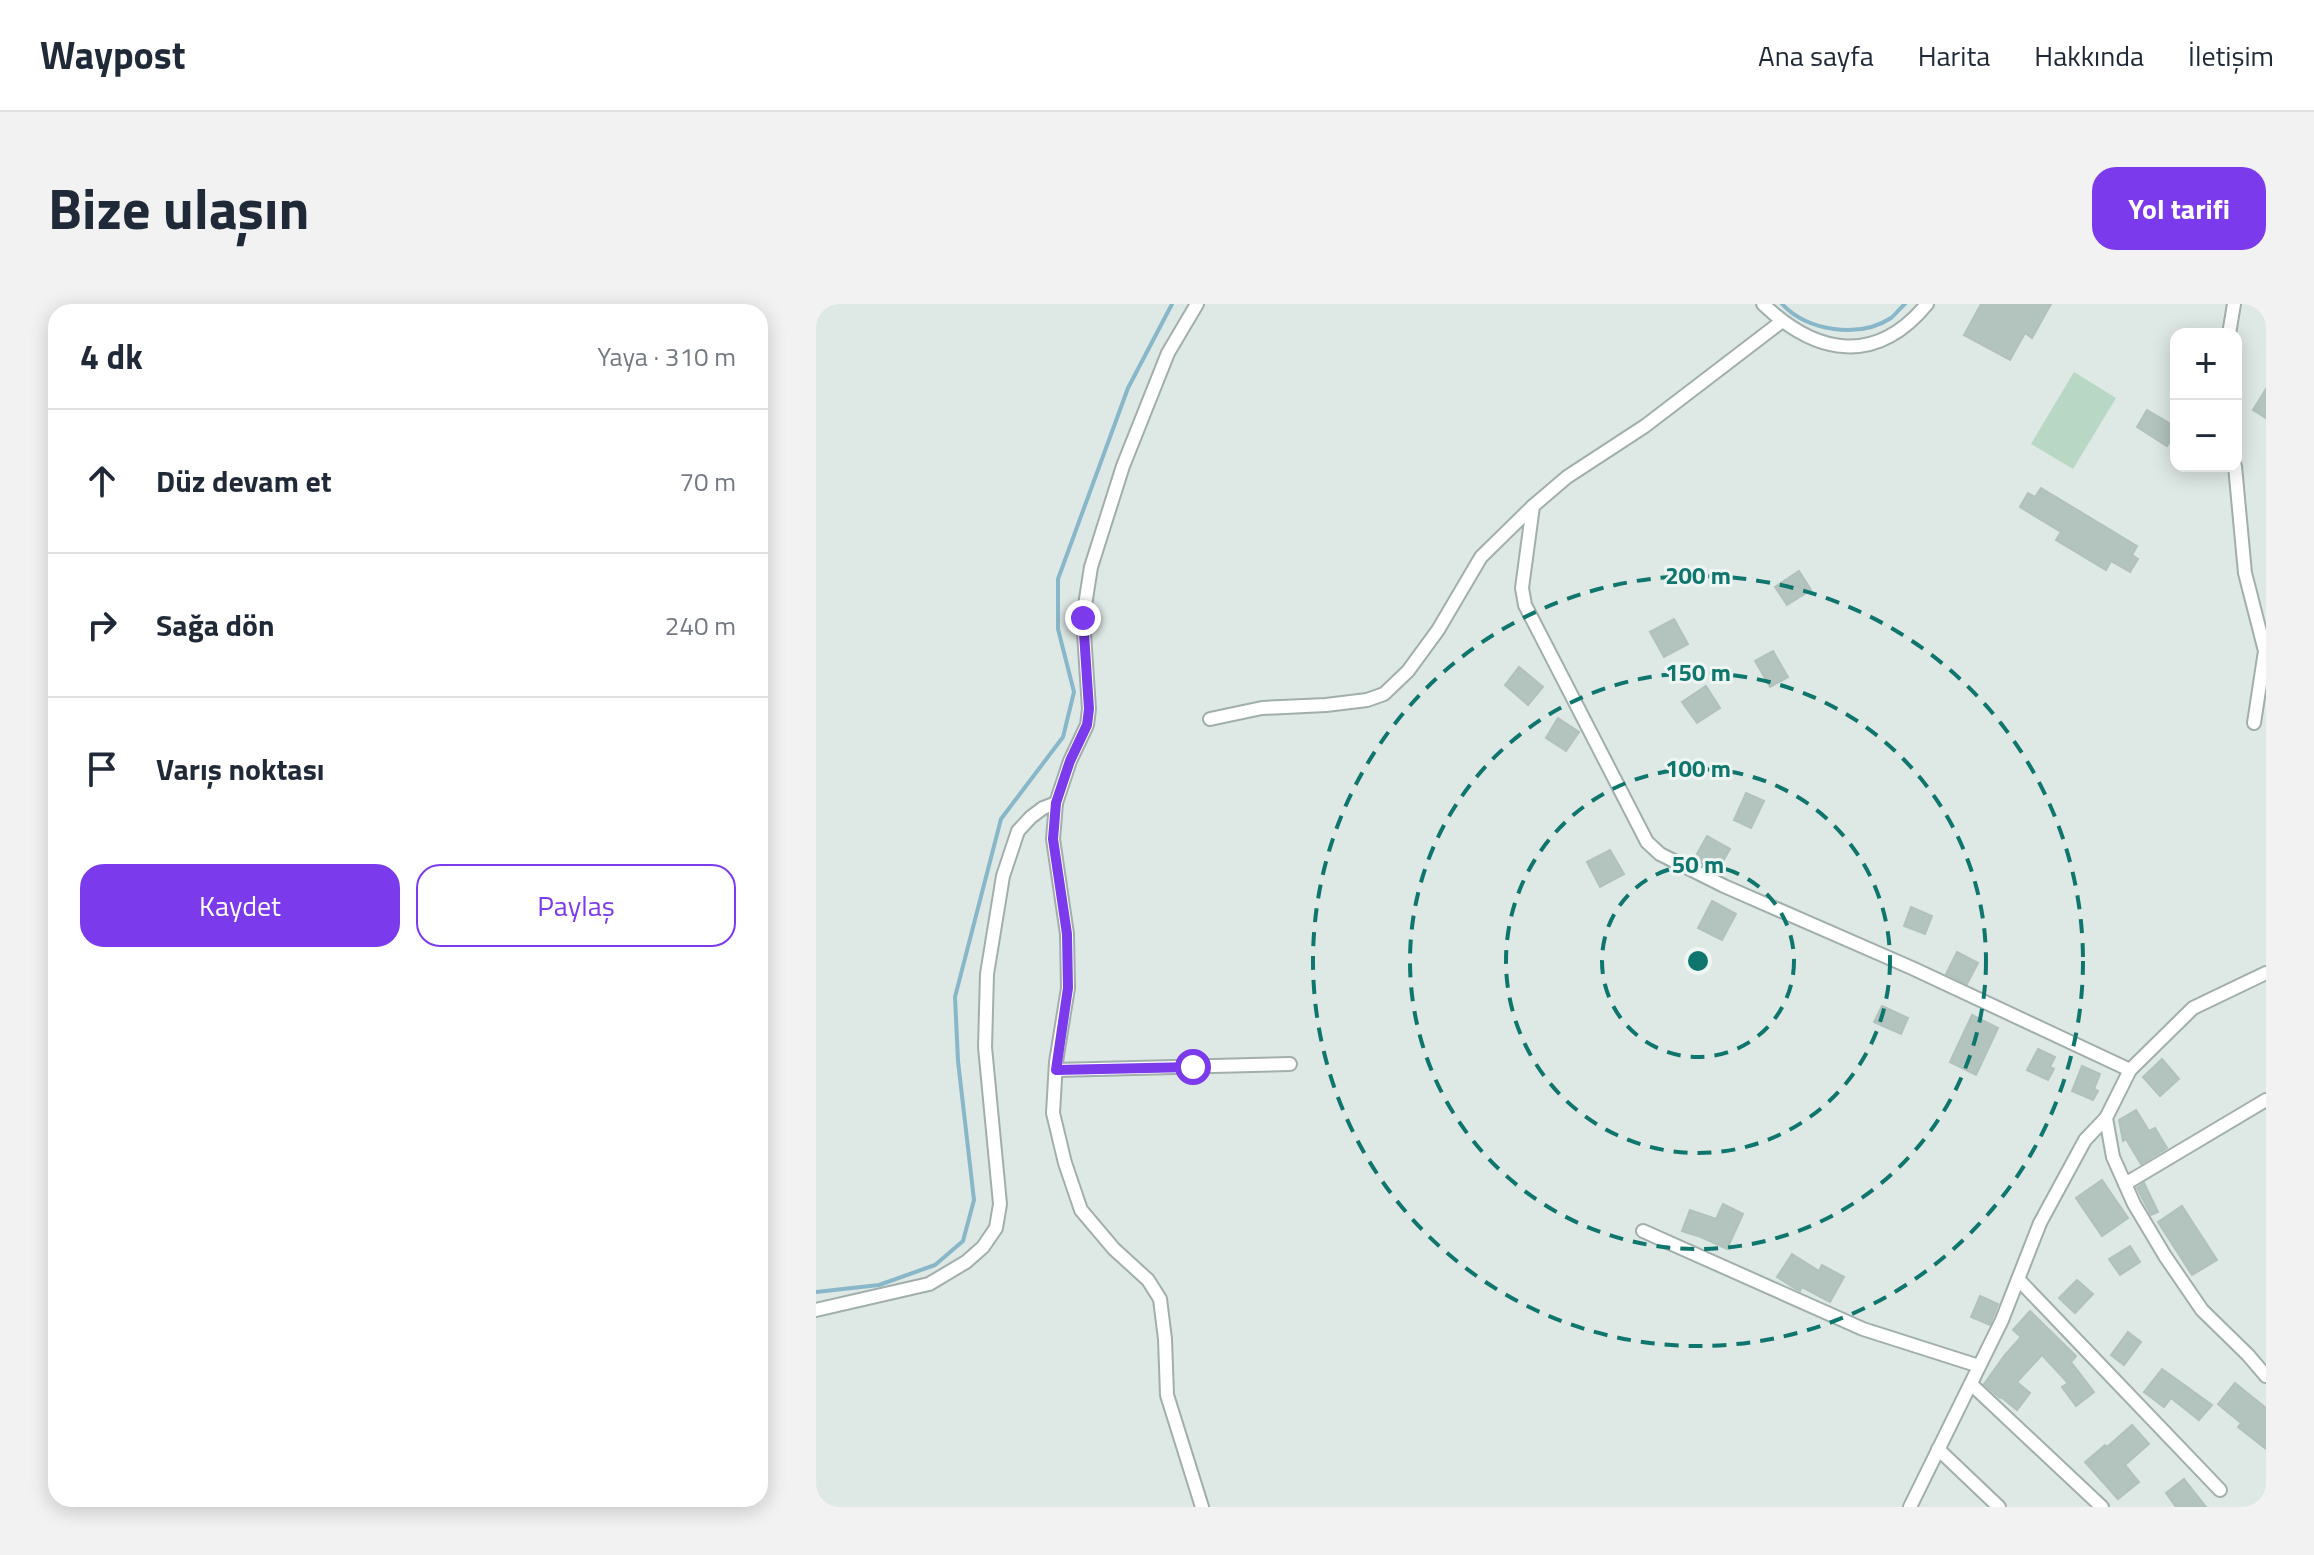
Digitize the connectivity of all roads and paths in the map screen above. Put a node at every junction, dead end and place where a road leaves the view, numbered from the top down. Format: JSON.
{"nodes":[{"id":1,"x":1197,"y":304,"type":"edge"},
{"id":2,"x":1763,"y":304,"type":"edge"},
{"id":3,"x":1927,"y":304,"type":"edge"},
{"id":4,"x":2234,"y":304,"type":"edge"},
{"id":5,"x":1781,"y":322,"type":"junction"},
{"id":6,"x":2230,"y":328,"type":"edge"},
{"id":7,"x":2236,"y":472,"type":"edge"},
{"id":8,"x":1533,"y":506,"type":"junction"},
{"id":9,"x":1210,"y":719,"type":"dead end"},
{"id":10,"x":2254,"y":723,"type":"dead end"},
{"id":11,"x":1056,"y":803,"type":"junction"},
{"id":12,"x":2265,"y":969,"type":"edge"},
{"id":13,"x":1290,"y":1064,"type":"dead end"},
{"id":14,"x":1056,"y":1070,"type":"junction"},
{"id":15,"x":2130,"y":1070,"type":"junction"},
{"id":16,"x":2266,"y":1100,"type":"edge"},
{"id":17,"x":2106,"y":1118,"type":"junction"},
{"id":18,"x":2125,"y":1184,"type":"junction"},
{"id":19,"x":1643,"y":1231,"type":"dead end"},
{"id":20,"x":2018,"y":1279,"type":"junction"},
{"id":21,"x":816,"y":1310,"type":"edge"},
{"id":22,"x":1979,"y":1366,"type":"junction"},
{"id":23,"x":2266,"y":1376,"type":"edge"},
{"id":24,"x":1971,"y":1384,"type":"junction"},
{"id":25,"x":1938,"y":1449,"type":"junction"},
{"id":26,"x":2220,"y":1490,"type":"dead end"},
{"id":27,"x":1202,"y":1507,"type":"edge"},
{"id":28,"x":1910,"y":1507,"type":"edge"},
{"id":29,"x":1999,"y":1507,"type":"edge"},
{"id":30,"x":2102,"y":1507,"type":"edge"}],
"edges":[{"from":1,"to":11,"type":"street"},
{"from":2,"to":5,"type":"street"},
{"from":3,"to":5,"type":"street"},
{"from":4,"to":6,"type":"street"},
{"from":5,"to":8,"type":"street"},
{"from":7,"to":10,"type":"street"},
{"from":8,"to":9,"type":"street"},
{"from":8,"to":15,"type":"street"},
{"from":11,"to":14,"type":"street"},
{"from":11,"to":21,"type":"street"},
{"from":12,"to":15,"type":"street"},
{"from":13,"to":14,"type":"street"},
{"from":14,"to":27,"type":"street"},
{"from":15,"to":17,"type":"street"},
{"from":16,"to":18,"type":"street"},
{"from":17,"to":18,"type":"street"},
{"from":17,"to":20,"type":"street"},
{"from":18,"to":23,"type":"street"},
{"from":19,"to":22,"type":"street"},
{"from":20,"to":22,"type":"street"},
{"from":20,"to":26,"type":"street"},
{"from":22,"to":24,"type":"street"},
{"from":24,"to":25,"type":"street"},
{"from":24,"to":30,"type":"street"},
{"from":25,"to":28,"type":"street"},
{"from":25,"to":29,"type":"street"}]}
